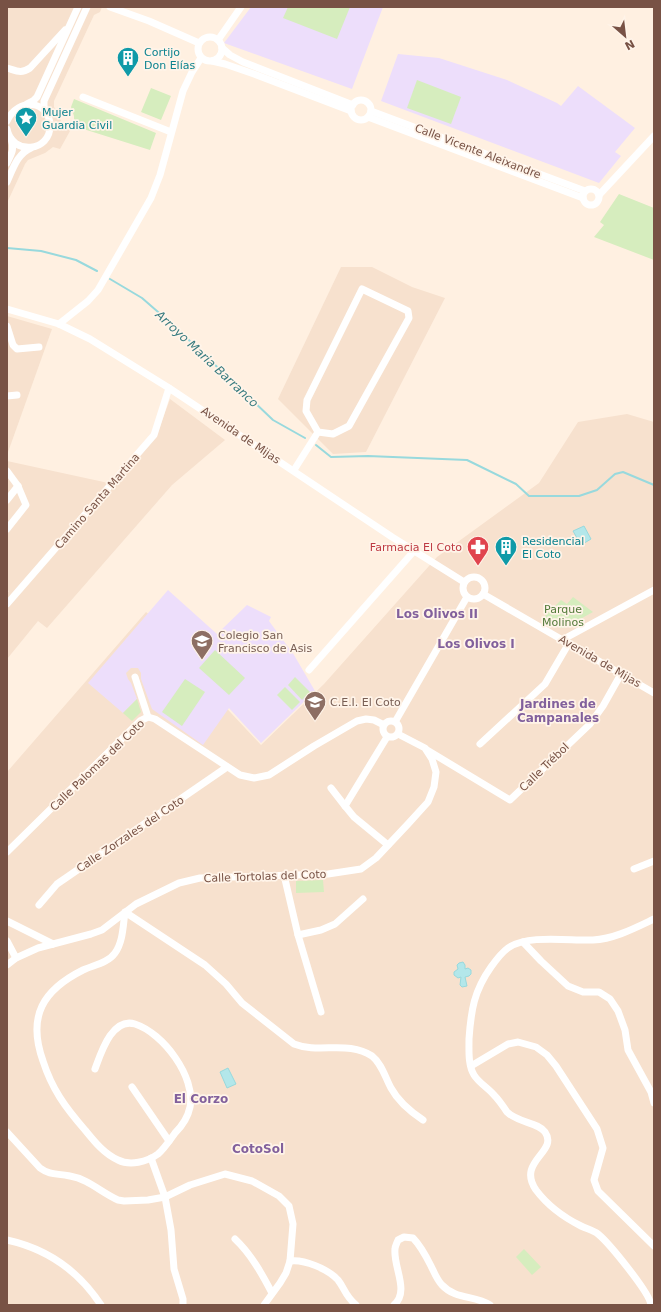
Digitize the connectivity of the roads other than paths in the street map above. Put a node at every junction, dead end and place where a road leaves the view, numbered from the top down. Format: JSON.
{"nodes":[{"id":1,"x":78,"y":7,"type":"edge"},
{"id":2,"x":87,"y":7,"type":"edge"},
{"id":3,"x":110,"y":7,"type":"edge"},
{"id":4,"x":241,"y":7,"type":"edge"},
{"id":5,"x":71,"y":24,"type":"junction"},
{"id":6,"x":218,"y":40,"type":"junction"},
{"id":7,"x":199,"y":43,"type":"junction"},
{"id":8,"x":222,"y":48,"type":"junction"},
{"id":9,"x":201,"y":58,"type":"junction"},
{"id":10,"x":212,"y":61,"type":"junction"},
{"id":11,"x":7,"y":68,"type":"edge"},
{"id":12,"x":83,"y":96,"type":"dead end"},
{"id":13,"x":27,"y":104,"type":"junction"},
{"id":14,"x":352,"y":108,"type":"junction"},
{"id":15,"x":46,"y":113,"type":"junction"},
{"id":16,"x":370,"y":114,"type":"junction"},
{"id":17,"x":7,"y":121,"type":"edge"},
{"id":18,"x":7,"y":128,"type":"edge"},
{"id":19,"x":171,"y":132,"type":"junction"},
{"id":20,"x":654,"y":136,"type":"edge"},
{"id":21,"x":11,"y":139,"type":"junction"},
{"id":22,"x":32,"y":147,"type":"junction"},
{"id":23,"x":7,"y":163,"type":"edge"},
{"id":24,"x":7,"y":182,"type":"edge"},
{"id":25,"x":584,"y":195,"type":"junction"},
{"id":26,"x":599,"y":195,"type":"junction"},
{"id":27,"x":7,"y":309,"type":"edge"},
{"id":28,"x":58,"y":324,"type":"junction"},
{"id":29,"x":7,"y":326,"type":"edge"},
{"id":30,"x":39,"y":347,"type":"dead end"},
{"id":31,"x":169,"y":388,"type":"junction"},
{"id":32,"x":16,"y":395,"type":"dead end"},
{"id":33,"x":7,"y":396,"type":"edge"},
{"id":34,"x":318,"y":432,"type":"junction"},
{"id":35,"x":294,"y":470,"type":"junction"},
{"id":36,"x":7,"y":471,"type":"edge"},
{"id":37,"x":18,"y":486,"type":"junction"},
{"id":38,"x":7,"y":500,"type":"edge"},
{"id":39,"x":7,"y":529,"type":"edge"},
{"id":40,"x":414,"y":551,"type":"junction"},
{"id":41,"x":464,"y":582,"type":"junction"},
{"id":42,"x":654,"y":590,"type":"edge"},
{"id":43,"x":483,"y":594,"type":"junction"},
{"id":44,"x":467,"y":597,"type":"junction"},
{"id":45,"x":7,"y":604,"type":"edge"},
{"id":46,"x":562,"y":640,"type":"junction"},
{"id":47,"x":569,"y":644,"type":"junction"},
{"id":48,"x":309,"y":670,"type":"dead end"},
{"id":49,"x":621,"y":674,"type":"junction"},
{"id":50,"x":135,"y":677,"type":"dead end"},
{"id":51,"x":654,"y":693,"type":"edge"},
{"id":52,"x":148,"y":717,"type":"junction"},
{"id":53,"x":395,"y":722,"type":"junction"},
{"id":54,"x":384,"y":726,"type":"junction"},
{"id":55,"x":398,"y":734,"type":"junction"},
{"id":56,"x":387,"y":737,"type":"junction"},
{"id":57,"x":480,"y":744,"type":"dead end"},
{"id":58,"x":425,"y":748,"type":"junction"},
{"id":59,"x":227,"y":767,"type":"junction"},
{"id":60,"x":331,"y":788,"type":"dead end"},
{"id":61,"x":345,"y":806,"type":"junction"},
{"id":62,"x":388,"y":845,"type":"junction"},
{"id":63,"x":7,"y":852,"type":"edge"},
{"id":64,"x":654,"y":861,"type":"edge"},
{"id":65,"x":634,"y":869,"type":"dead end"},
{"id":66,"x":284,"y":875,"type":"junction"},
{"id":67,"x":363,"y":899,"type":"dead end"},
{"id":68,"x":39,"y":905,"type":"dead end"},
{"id":69,"x":124,"y":912,"type":"junction"},
{"id":70,"x":654,"y":919,"type":"edge"},
{"id":71,"x":7,"y":921,"type":"edge"},
{"id":72,"x":298,"y":935,"type":"junction"},
{"id":73,"x":7,"y":941,"type":"edge"},
{"id":74,"x":524,"y":942,"type":"junction"},
{"id":75,"x":53,"y":944,"type":"junction"},
{"id":76,"x":16,"y":958,"type":"junction"},
{"id":77,"x":7,"y":965,"type":"edge"},
{"id":78,"x":322,"y":1012,"type":"dead end"},
{"id":79,"x":471,"y":1066,"type":"junction"},
{"id":80,"x":95,"y":1069,"type":"dead end"},
{"id":81,"x":132,"y":1087,"type":"dead end"},
{"id":82,"x":654,"y":1103,"type":"edge"},
{"id":83,"x":423,"y":1120,"type":"dead end"},
{"id":84,"x":7,"y":1132,"type":"edge"},
{"id":85,"x":170,"y":1141,"type":"junction"},
{"id":86,"x":151,"y":1158,"type":"junction"},
{"id":87,"x":165,"y":1197,"type":"junction"},
{"id":88,"x":235,"y":1239,"type":"dead end"},
{"id":89,"x":7,"y":1240,"type":"edge"},
{"id":90,"x":654,"y":1246,"type":"edge"},
{"id":91,"x":290,"y":1261,"type":"junction"},
{"id":92,"x":272,"y":1293,"type":"junction"},
{"id":93,"x":101,"y":1305,"type":"edge"},
{"id":94,"x":183,"y":1305,"type":"edge"},
{"id":95,"x":264,"y":1305,"type":"edge"},
{"id":96,"x":356,"y":1305,"type":"edge"},
{"id":97,"x":394,"y":1305,"type":"edge"},
{"id":98,"x":490,"y":1305,"type":"edge"},
{"id":99,"x":651,"y":1305,"type":"edge"}],
"edges":[{"from":1,"to":5,"type":"street"},
{"from":2,"to":15,"type":"street"},
{"from":3,"to":7,"type":"street"},
{"from":4,"to":6,"type":"street"},
{"from":5,"to":11,"type":"street"},
{"from":5,"to":13,"type":"street"},
{"from":6,"to":7,"type":"street"},
{"from":6,"to":8,"type":"street"},
{"from":7,"to":9,"type":"street"},
{"from":8,"to":10,"type":"street"},
{"from":8,"to":14,"type":"street","name":"Calle Vicente Aleixandre"},
{"from":9,"to":10,"type":"street"},
{"from":9,"to":19,"type":"street"},
{"from":10,"to":14,"type":"street"},
{"from":12,"to":19,"type":"street"},
{"from":13,"to":15,"type":"street"},
{"from":13,"to":17,"type":"street"},
{"from":14,"to":16,"type":"street","name":"Calle Vicente Aleixandre"},
{"from":14,"to":16,"type":"street","name":"Calle Vicente Aleixandre"},
{"from":15,"to":22,"type":"street"},
{"from":16,"to":25,"type":"street","name":"Calle Vicente Aleixandre"},
{"from":18,"to":21,"type":"street"},
{"from":19,"to":28,"type":"street"},
{"from":20,"to":26,"type":"street"},
{"from":21,"to":22,"type":"street"},
{"from":21,"to":23,"type":"street"},
{"from":22,"to":24,"type":"street"},
{"from":25,"to":26,"type":"street"},
{"from":25,"to":26,"type":"street"},
{"from":27,"to":28,"type":"street","name":"Avenida de Mijas"},
{"from":28,"to":31,"type":"street","name":"Avenida de Mijas"},
{"from":29,"to":30,"type":"street"},
{"from":31,"to":35,"type":"street","name":"Avenida de Mijas"},
{"from":31,"to":45,"type":"street","name":"Camino Santa Martina"},
{"from":32,"to":33,"type":"street"},
{"from":34,"to":34,"type":"street"},
{"from":34,"to":35,"type":"street"},
{"from":35,"to":40,"type":"street","name":"Avenida de Mijas"},
{"from":36,"to":37,"type":"street"},
{"from":37,"to":38,"type":"street"},
{"from":37,"to":39,"type":"street"},
{"from":40,"to":41,"type":"street","name":"Avenida de Mijas"},
{"from":40,"to":48,"type":"street"},
{"from":41,"to":43,"type":"street"},
{"from":41,"to":44,"type":"street"},
{"from":42,"to":46,"type":"street"},
{"from":43,"to":44,"type":"street"},
{"from":43,"to":46,"type":"street","name":"Avenida de Mijas"},
{"from":44,"to":53,"type":"street"},
{"from":46,"to":47,"type":"street","name":"Avenida de Mijas"},
{"from":47,"to":49,"type":"street","name":"Avenida de Mijas"},
{"from":47,"to":57,"type":"street"},
{"from":49,"to":51,"type":"street","name":"Avenida de Mijas"},
{"from":49,"to":58,"type":"street","name":"Calle Trébol"},
{"from":50,"to":52,"type":"street"},
{"from":52,"to":59,"type":"street","name":"Calle Palomas del Coto"},
{"from":52,"to":63,"type":"street","name":"Calle Palomas del Coto"},
{"from":53,"to":54,"type":"street"},
{"from":53,"to":55,"type":"street"},
{"from":54,"to":56,"type":"street"},
{"from":54,"to":59,"type":"street","name":"Calle Palomas del Coto"},
{"from":55,"to":56,"type":"street"},
{"from":55,"to":58,"type":"street"},
{"from":56,"to":61,"type":"street"},
{"from":58,"to":62,"type":"street","name":"Calle Tortolas del Coto"},
{"from":59,"to":68,"type":"street","name":"Calle Zorzales del Coto"},
{"from":60,"to":61,"type":"street"},
{"from":61,"to":62,"type":"street"},
{"from":62,"to":66,"type":"street","name":"Calle Tortolas del Coto"},
{"from":64,"to":65,"type":"street"},
{"from":66,"to":69,"type":"street","name":"Calle Tortolas del Coto"},
{"from":66,"to":72,"type":"street"},
{"from":67,"to":72,"type":"street"},
{"from":69,"to":75,"type":"street","name":"Calle Tortolas del Coto"},
{"from":69,"to":83,"type":"street"},
{"from":69,"to":86,"type":"street"},
{"from":70,"to":74,"type":"street"},
{"from":71,"to":75,"type":"street"},
{"from":72,"to":78,"type":"street"},
{"from":73,"to":76,"type":"street"},
{"from":74,"to":79,"type":"street"},
{"from":74,"to":82,"type":"street"},
{"from":75,"to":76,"type":"street","name":"Calle Tortolas del Coto"},
{"from":76,"to":77,"type":"street","name":"Calle Tortolas del Coto"},
{"from":79,"to":90,"type":"street"},
{"from":79,"to":99,"type":"street"},
{"from":80,"to":85,"type":"street"},
{"from":81,"to":85,"type":"street"},
{"from":84,"to":87,"type":"street"},
{"from":85,"to":86,"type":"street"},
{"from":86,"to":87,"type":"street"},
{"from":87,"to":91,"type":"street"},
{"from":87,"to":94,"type":"street"},
{"from":88,"to":92,"type":"street"},
{"from":89,"to":93,"type":"street"},
{"from":91,"to":92,"type":"street"},
{"from":91,"to":96,"type":"street"},
{"from":92,"to":95,"type":"street"},
{"from":97,"to":98,"type":"street"}]}
